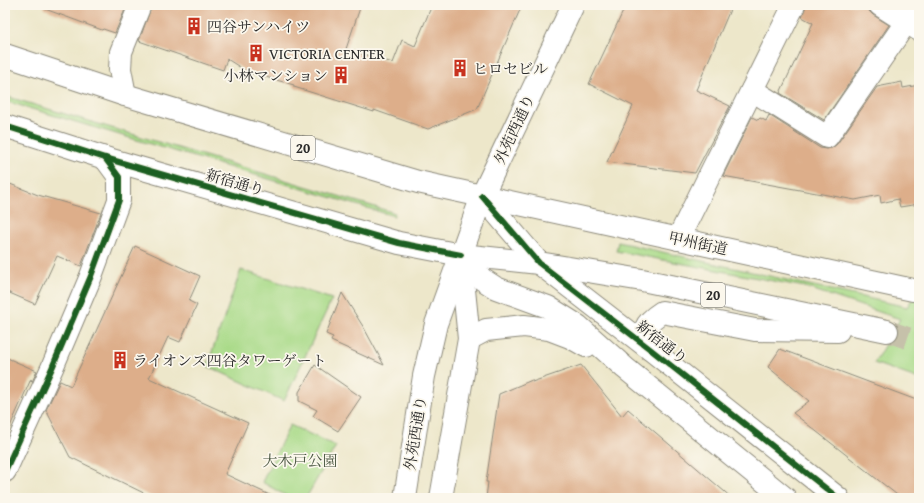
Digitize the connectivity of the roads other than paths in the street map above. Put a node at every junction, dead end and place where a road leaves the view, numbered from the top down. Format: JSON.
{"nodes":[{"id":1,"x":140,"y":5,"type":"edge"},
{"id":2,"x":573,"y":5,"type":"edge"},
{"id":3,"x":794,"y":5,"type":"edge"},
{"id":4,"x":880,"y":5,"type":"edge"},
{"id":5,"x":915,"y":19,"type":"edge"},
{"id":6,"x":5,"y":56,"type":"edge"},
{"id":7,"x":752,"y":90,"type":"junction"},
{"id":8,"x":125,"y":95,"type":"junction"},
{"id":9,"x":5,"y":126,"type":"edge"},
{"id":10,"x":105,"y":158,"type":"junction"},
{"id":11,"x":482,"y":196,"type":"junction"},
{"id":12,"x":678,"y":239,"type":"junction"},
{"id":13,"x":461,"y":254,"type":"junction"},
{"id":14,"x":539,"y":263,"type":"junction"},
{"id":15,"x":913,"y":290,"type":"dead end"},
{"id":16,"x":469,"y":339,"type":"junction"},
{"id":17,"x":650,"y":349,"type":"junction"},
{"id":18,"x":625,"y":368,"type":"junction"},
{"id":19,"x":5,"y":471,"type":"edge"},
{"id":20,"x":774,"y":495,"type":"edge"},
{"id":21,"x":404,"y":498,"type":"edge"},
{"id":22,"x":441,"y":498,"type":"edge"},
{"id":23,"x":838,"y":498,"type":"edge"}],
"edges":[{"from":1,"to":8,"type":"main road"},
{"from":2,"to":11,"type":"main road","name":"外苑西通り"},
{"from":3,"to":7,"type":"main road"},
{"from":4,"to":5,"type":"main road"},
{"from":5,"to":7,"type":"main road"},
{"from":6,"to":8,"type":"main road","number":"20"},
{"from":7,"to":12,"type":"main road"},
{"from":8,"to":11,"type":"main road","number":"20"},
{"from":9,"to":10,"type":"main road","name":"新宿通り","number":"20"},
{"from":10,"to":13,"type":"main road","name":"新宿通り","number":"20"},
{"from":10,"to":19,"type":"main road"},
{"from":11,"to":12,"type":"main road","name":"甲州街道","number":"20"},
{"from":11,"to":13,"type":"main road","name":"外苑西通り"},
{"from":11,"to":14,"type":"main road","name":"新宿通り"},
{"from":12,"to":15,"type":"main road","name":"甲州街道","number":"20"},
{"from":13,"to":14,"type":"main road","number":"20"},
{"from":13,"to":16,"type":"main road","name":"外苑西通り"},
{"from":13,"to":18,"type":"main road"},
{"from":13,"to":21,"type":"main road","name":"外苑西通り"},
{"from":14,"to":17,"type":"main road","name":"新宿通り"},
{"from":14,"to":17,"type":"main road","number":"20"},
{"from":16,"to":18,"type":"main road"},
{"from":16,"to":22,"type":"main road","name":"外苑西通り"},
{"from":17,"to":23,"type":"main road","name":"新宿通り"},
{"from":18,"to":20,"type":"main road"}]}
